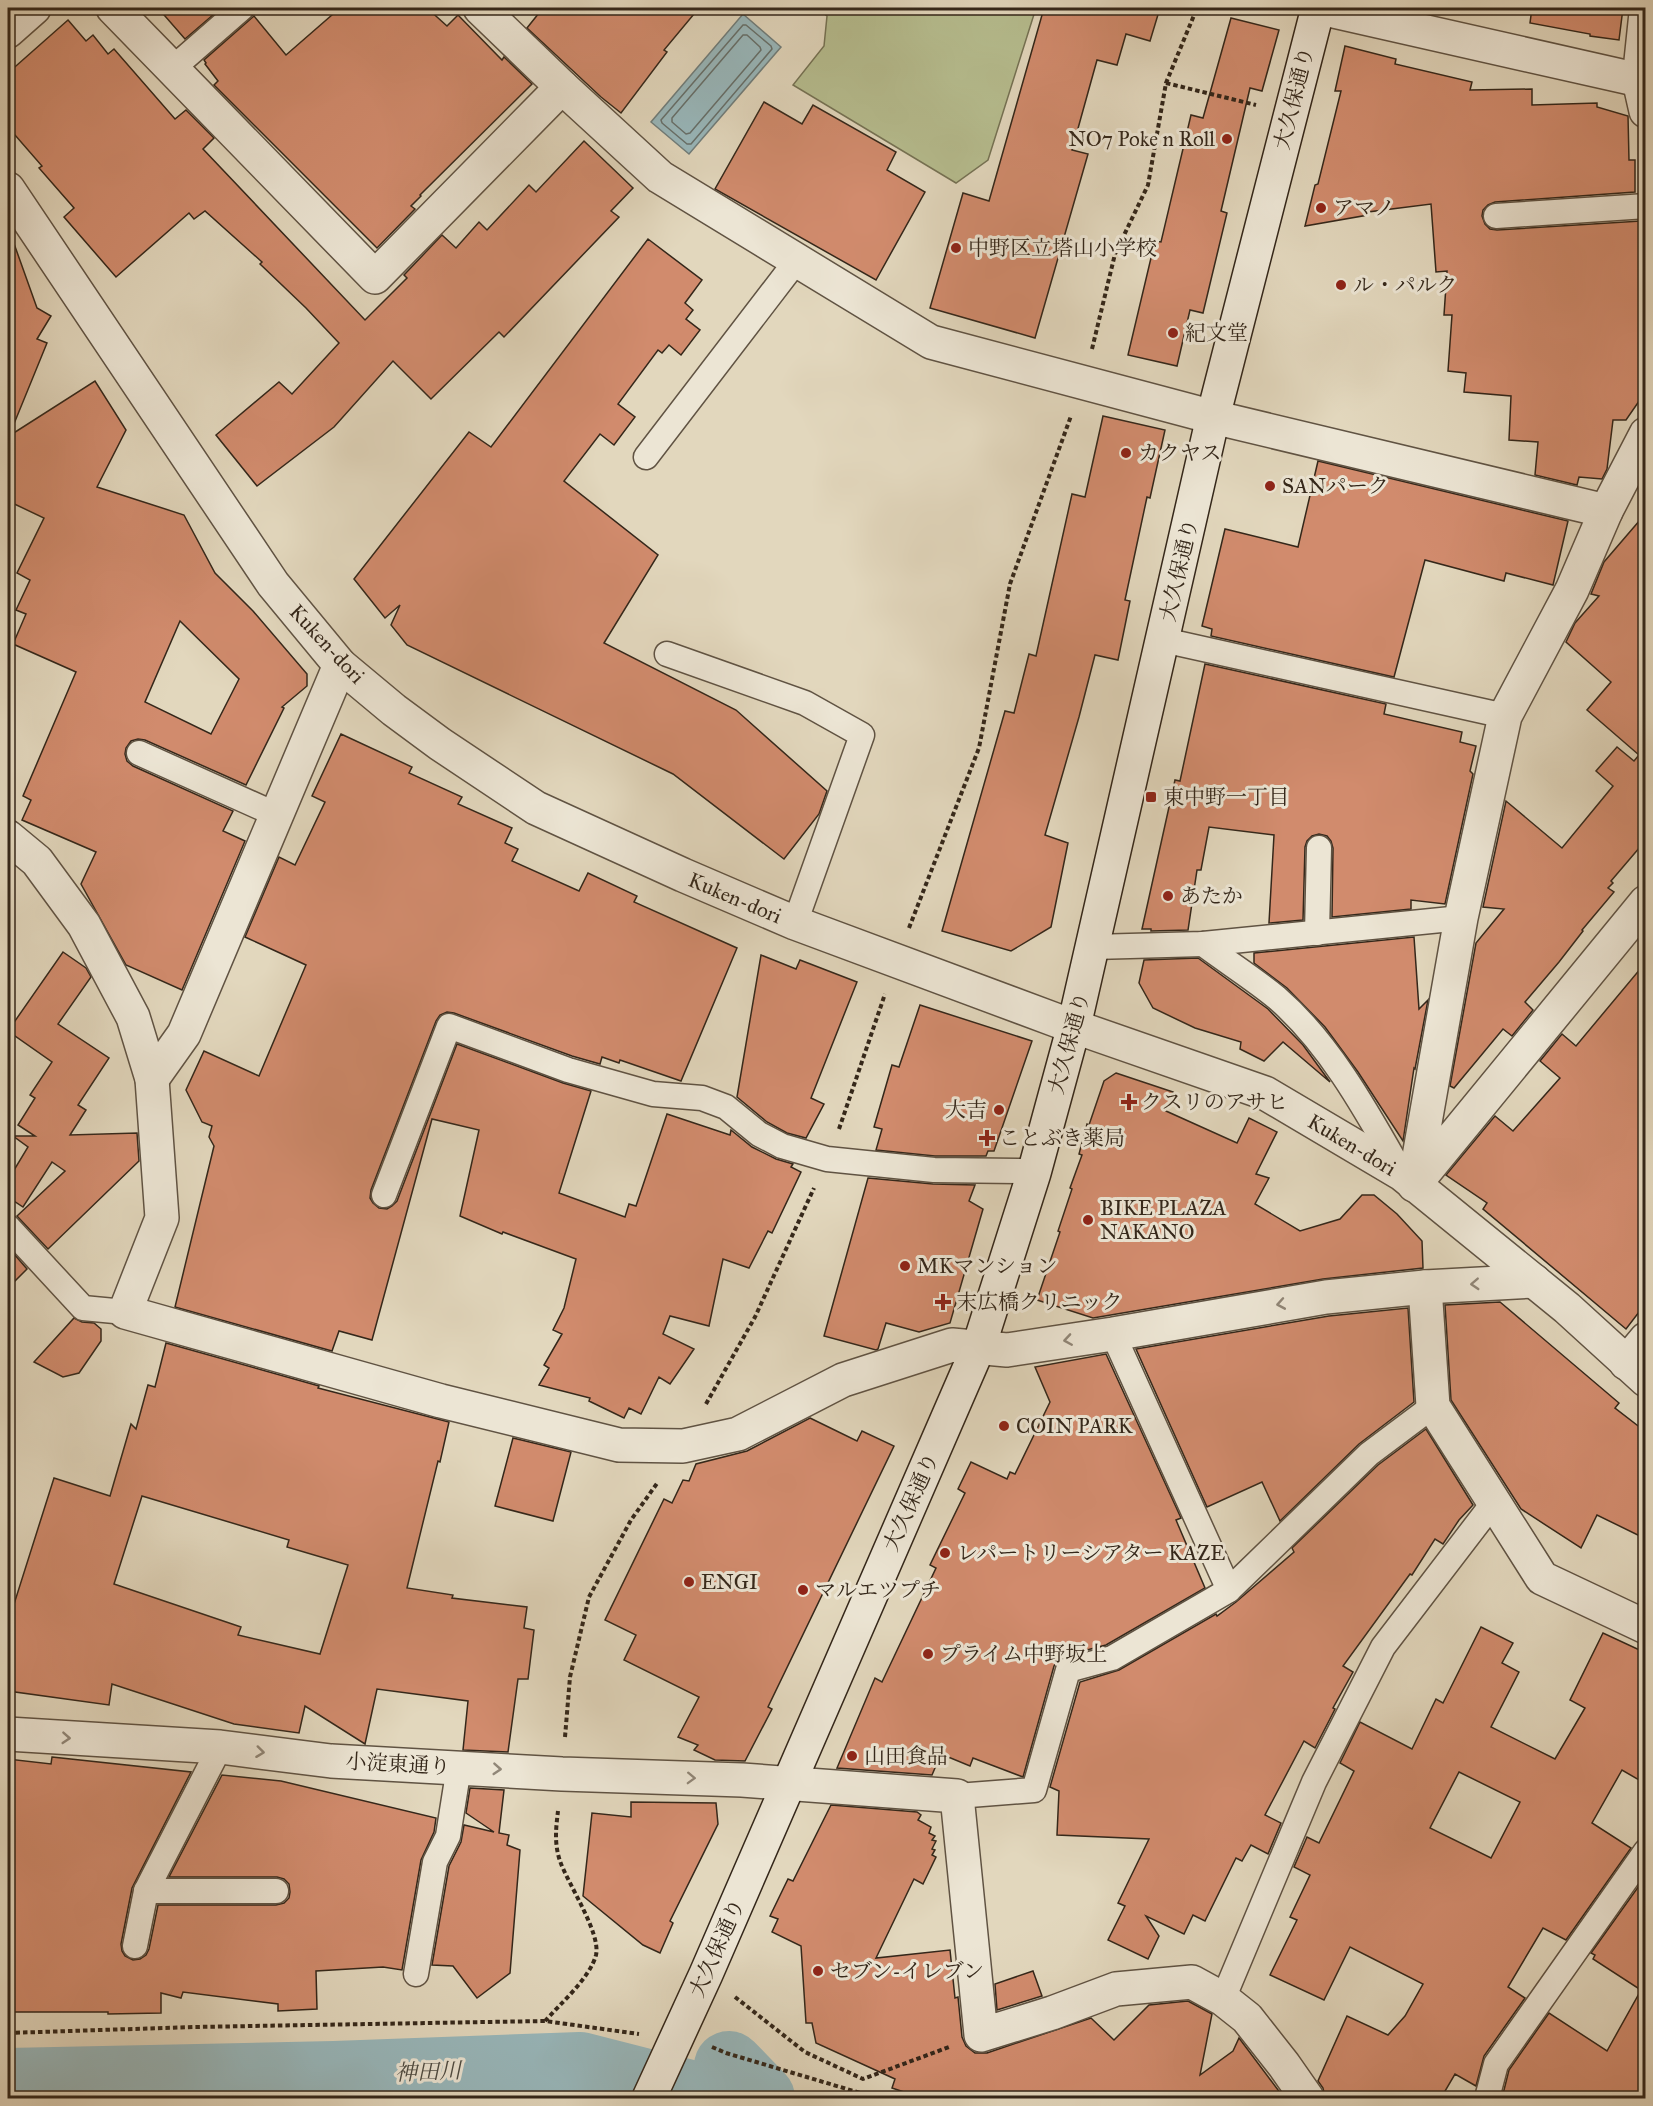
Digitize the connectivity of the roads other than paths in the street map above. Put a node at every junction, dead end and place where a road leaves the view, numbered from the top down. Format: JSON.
{"nodes":[{"id":1,"x":34,"y":8,"type":"edge"},
{"id":2,"x":113,"y":8,"type":"edge"},
{"id":3,"x":242,"y":8,"type":"edge"},
{"id":4,"x":480,"y":8,"type":"edge"},
{"id":5,"x":1319,"y":8,"type":"edge"},
{"id":6,"x":1646,"y":13,"type":"edge"},
{"id":7,"x":8,"y":31,"type":"edge"},
{"id":8,"x":172,"y":69,"type":"junction"},
{"id":9,"x":562,"y":87,"type":"junction"},
{"id":10,"x":1644,"y":91,"type":"edge"},
{"id":11,"x":8,"y":192,"type":"edge"},
{"id":12,"x":1646,"y":206,"type":"edge"},
{"id":13,"x":1496,"y":216,"type":"dead end"},
{"id":14,"x":797,"y":260,"type":"junction"},
{"id":15,"x":1213,"y":417,"type":"junction"},
{"id":16,"x":1646,"y":434,"type":"edge"},
{"id":17,"x":646,"y":457,"type":"dead end"},
{"id":18,"x":1606,"y":511,"type":"junction"},
{"id":19,"x":1163,"y":640,"type":"junction"},
{"id":20,"x":667,"y":654,"type":"dead end"},
{"id":21,"x":340,"y":665,"type":"junction"},
{"id":22,"x":1505,"y":716,"type":"junction"},
{"id":23,"x":139,"y":753,"type":"dead end"},
{"id":24,"x":277,"y":815,"type":"junction"},
{"id":25,"x":8,"y":837,"type":"edge"},
{"id":26,"x":1319,"y":848,"type":"dead end"},
{"id":27,"x":1646,"y":902,"type":"edge"},
{"id":28,"x":1461,"y":918,"type":"junction"},
{"id":29,"x":795,"y":923,"type":"junction"},
{"id":30,"x":1317,"y":933,"type":"junction"},
{"id":31,"x":1203,"y":944,"type":"junction"},
{"id":32,"x":1093,"y":947,"type":"junction"},
{"id":33,"x":1074,"y":1026,"type":"junction"},
{"id":34,"x":152,"y":1079,"type":"junction"},
{"id":35,"x":1034,"y":1173,"type":"junction"},
{"id":36,"x":1408,"y":1180,"type":"junction"},
{"id":37,"x":384,"y":1195,"type":"dead end"},
{"id":38,"x":8,"y":1227,"type":"edge"},
{"id":39,"x":1534,"y":1281,"type":"junction"},
{"id":40,"x":1425,"y":1287,"type":"junction"},
{"id":41,"x":125,"y":1312,"type":"junction"},
{"id":42,"x":1113,"y":1334,"type":"junction"},
{"id":43,"x":979,"y":1346,"type":"junction"},
{"id":44,"x":1639,"y":1360,"type":"edge"},
{"id":45,"x":1433,"y":1406,"type":"junction"},
{"id":46,"x":1494,"y":1502,"type":"junction"},
{"id":47,"x":1229,"y":1590,"type":"junction"},
{"id":48,"x":1646,"y":1627,"type":"edge"},
{"id":49,"x":8,"y":1734,"type":"edge"},
{"id":50,"x":220,"y":1747,"type":"junction"},
{"id":51,"x":459,"y":1767,"type":"junction"},
{"id":52,"x":788,"y":1785,"type":"junction"},
{"id":53,"x":957,"y":1796,"type":"junction"},
{"id":54,"x":1646,"y":1851,"type":"edge"},
{"id":55,"x":146,"y":1891,"type":"junction"},
{"id":56,"x":276,"y":1891,"type":"dead end"},
{"id":57,"x":135,"y":1947,"type":"dead end"},
{"id":58,"x":416,"y":1974,"type":"dead end"},
{"id":59,"x":1223,"y":1999,"type":"junction"},
{"id":60,"x":649,"y":2098,"type":"edge"},
{"id":61,"x":1307,"y":2098,"type":"edge"},
{"id":62,"x":1487,"y":2098,"type":"edge"}],
"edges":[{"from":1,"to":7,"type":"street"},
{"from":2,"to":8,"type":"street"},
{"from":3,"to":8,"type":"lane"},
{"from":4,"to":9,"type":"street"},
{"from":5,"to":10,"type":"street"},
{"from":5,"to":15,"type":"street","name":"大久保通り"},
{"from":6,"to":10,"type":"street"},
{"from":8,"to":9,"type":"street"},
{"from":9,"to":14,"type":"street"},
{"from":11,"to":21,"type":"street","name":"Kuken-dori"},
{"from":12,"to":13,"type":"lane"},
{"from":14,"to":15,"type":"street"},
{"from":14,"to":17,"type":"lane"},
{"from":15,"to":18,"type":"street"},
{"from":15,"to":19,"type":"street","name":"大久保通り"},
{"from":16,"to":18,"type":"street"},
{"from":18,"to":22,"type":"street"},
{"from":19,"to":22,"type":"lane"},
{"from":19,"to":32,"type":"street","name":"大久保通り"},
{"from":20,"to":29,"type":"lane"},
{"from":21,"to":24,"type":"street"},
{"from":21,"to":29,"type":"street","name":"Kuken-dori"},
{"from":22,"to":28,"type":"street"},
{"from":23,"to":24,"type":"lane"},
{"from":24,"to":34,"type":"street"},
{"from":25,"to":34,"type":"street"},
{"from":26,"to":30,"type":"lane"},
{"from":27,"to":36,"type":"street"},
{"from":28,"to":30,"type":"lane"},
{"from":28,"to":36,"type":"street"},
{"from":29,"to":33,"type":"street","name":"Kuken-dori"},
{"from":30,"to":31,"type":"lane"},
{"from":31,"to":32,"type":"lane"},
{"from":31,"to":36,"type":"lane"},
{"from":32,"to":33,"type":"street","name":"大久保通り"},
{"from":33,"to":35,"type":"street","name":"大久保通り"},
{"from":33,"to":36,"type":"street","name":"Kuken-dori"},
{"from":34,"to":41,"type":"street"},
{"from":35,"to":37,"type":"lane"},
{"from":35,"to":43,"type":"street","name":"大久保通り"},
{"from":36,"to":39,"type":"street","name":"Kuken-dori"},
{"from":38,"to":41,"type":"lane"},
{"from":39,"to":40,"type":"street","one_way":true},
{"from":39,"to":44,"type":"street","name":"Kuken-dori"},
{"from":40,"to":42,"type":"street","one_way":true},
{"from":40,"to":45,"type":"street"},
{"from":41,"to":43,"type":"street"},
{"from":42,"to":43,"type":"street","one_way":true},
{"from":42,"to":47,"type":"lane"},
{"from":43,"to":52,"type":"street","name":"大久保通り"},
{"from":45,"to":46,"type":"street"},
{"from":45,"to":47,"type":"lane"},
{"from":46,"to":48,"type":"street"},
{"from":46,"to":59,"type":"lane"},
{"from":47,"to":53,"type":"lane"},
{"from":49,"to":50,"type":"street","name":"小淀東通り","one_way":true},
{"from":50,"to":51,"type":"street","name":"小淀東通り","one_way":true},
{"from":50,"to":55,"type":"lane"},
{"from":51,"to":52,"type":"street","name":"小淀東通り","one_way":true},
{"from":51,"to":58,"type":"lane"},
{"from":52,"to":53,"type":"street","name":"小淀東通り"},
{"from":52,"to":60,"type":"street","name":"大久保通り"},
{"from":53,"to":59,"type":"street"},
{"from":54,"to":62,"type":"lane"},
{"from":55,"to":56,"type":"lane"},
{"from":55,"to":57,"type":"lane"},
{"from":59,"to":61,"type":"street"}]}
